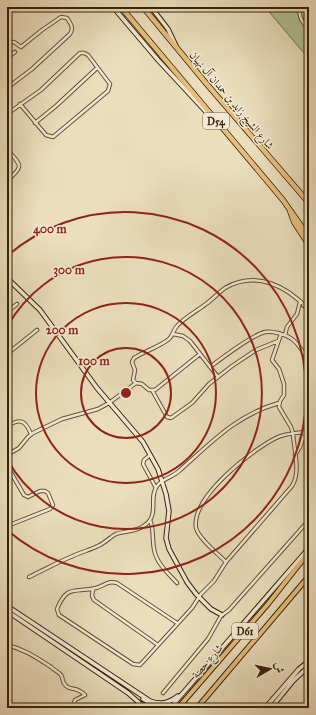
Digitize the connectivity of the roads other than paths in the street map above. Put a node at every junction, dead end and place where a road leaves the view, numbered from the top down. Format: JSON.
{"nodes":[{"id":1,"x":113,"y":7,"type":"edge"},
{"id":2,"x":121,"y":7,"type":"edge"},
{"id":3,"x":142,"y":7,"type":"edge"},
{"id":4,"x":151,"y":7,"type":"edge"},
{"id":5,"x":298,"y":7,"type":"edge"},
{"id":6,"x":309,"y":31,"type":"edge"},
{"id":7,"x":7,"y":43,"type":"edge"},
{"id":8,"x":176,"y":46,"type":"junction"},
{"id":9,"x":15,"y":52,"type":"dead end"},
{"id":10,"x":7,"y":58,"type":"edge"},
{"id":11,"x":98,"y":68,"type":"junction"},
{"id":12,"x":7,"y":88,"type":"edge"},
{"id":13,"x":20,"y":104,"type":"junction"},
{"id":14,"x":7,"y":114,"type":"edge"},
{"id":15,"x":35,"y":122,"type":"junction"},
{"id":16,"x":7,"y":149,"type":"edge"},
{"id":17,"x":243,"y":152,"type":"junction"},
{"id":18,"x":7,"y":181,"type":"edge"},
{"id":19,"x":309,"y":203,"type":"edge"},
{"id":20,"x":290,"y":209,"type":"junction"},
{"id":21,"x":309,"y":237,"type":"edge"},
{"id":22,"x":309,"y":245,"type":"edge"},
{"id":23,"x":7,"y":278,"type":"edge"},
{"id":24,"x":309,"y":302,"type":"edge"},
{"id":25,"x":302,"y":303,"type":"junction"},
{"id":26,"x":17,"y":304,"type":"dead end"},
{"id":27,"x":309,"y":310,"type":"edge"},
{"id":28,"x":7,"y":312,"type":"edge"},
{"id":29,"x":37,"y":330,"type":"dead end"},
{"id":30,"x":173,"y":334,"type":"junction"},
{"id":31,"x":281,"y":334,"type":"junction"},
{"id":32,"x":285,"y":335,"type":"junction"},
{"id":33,"x":278,"y":341,"type":"junction"},
{"id":34,"x":7,"y":354,"type":"edge"},
{"id":35,"x":200,"y":354,"type":"junction"},
{"id":36,"x":309,"y":360,"type":"edge"},
{"id":37,"x":210,"y":367,"type":"junction"},
{"id":38,"x":218,"y":377,"type":"junction"},
{"id":39,"x":136,"y":383,"type":"junction"},
{"id":40,"x":152,"y":390,"type":"junction"},
{"id":41,"x":109,"y":403,"type":"junction"},
{"id":42,"x":279,"y":403,"type":"junction"},
{"id":43,"x":309,"y":421,"type":"edge"},
{"id":44,"x":7,"y":426,"type":"edge"},
{"id":45,"x":306,"y":432,"type":"junction"},
{"id":46,"x":31,"y":434,"type":"junction"},
{"id":47,"x":292,"y":434,"type":"junction"},
{"id":48,"x":7,"y":455,"type":"edge"},
{"id":49,"x":150,"y":455,"type":"junction"},
{"id":50,"x":295,"y":455,"type":"junction"},
{"id":51,"x":7,"y":466,"type":"edge"},
{"id":52,"x":162,"y":481,"type":"junction"},
{"id":53,"x":156,"y":488,"type":"junction"},
{"id":54,"x":150,"y":520,"type":"junction"},
{"id":55,"x":309,"y":520,"type":"edge"},
{"id":56,"x":7,"y":526,"type":"edge"},
{"id":57,"x":309,"y":548,"type":"edge"},
{"id":58,"x":309,"y":552,"type":"edge"},
{"id":59,"x":226,"y":562,"type":"junction"},
{"id":60,"x":309,"y":576,"type":"edge"},
{"id":61,"x":29,"y":577,"type":"dead end"},
{"id":62,"x":178,"y":583,"type":"dead end"},
{"id":63,"x":93,"y":589,"type":"junction"},
{"id":64,"x":199,"y":597,"type":"junction"},
{"id":65,"x":7,"y":606,"type":"edge"},
{"id":66,"x":7,"y":611,"type":"edge"},
{"id":67,"x":222,"y":615,"type":"junction"},
{"id":68,"x":177,"y":623,"type":"junction"},
{"id":69,"x":7,"y":645,"type":"edge"},
{"id":70,"x":158,"y":645,"type":"junction"},
{"id":71,"x":309,"y":661,"type":"edge"},
{"id":72,"x":309,"y":666,"type":"edge"},
{"id":73,"x":131,"y":689,"type":"junction"},
{"id":74,"x":184,"y":692,"type":"junction"},
{"id":75,"x":163,"y":693,"type":"dead end"},
{"id":76,"x":128,"y":694,"type":"junction"},
{"id":77,"x":138,"y":694,"type":"junction"},
{"id":78,"x":7,"y":701,"type":"edge"},
{"id":79,"x":14,"y":708,"type":"edge"},
{"id":80,"x":75,"y":708,"type":"edge"},
{"id":81,"x":145,"y":708,"type":"edge"},
{"id":82,"x":159,"y":708,"type":"edge"},
{"id":83,"x":170,"y":708,"type":"edge"},
{"id":84,"x":178,"y":708,"type":"edge"},
{"id":85,"x":199,"y":708,"type":"edge"},
{"id":86,"x":265,"y":708,"type":"edge"},
{"id":87,"x":271,"y":708,"type":"edge"}],
"edges":[{"from":1,"to":17,"type":"street"},
{"from":2,"to":17,"type":"highway","number":"D54"},
{"from":3,"to":8,"type":"highway","name":"شارع الشيخ زايد بن حمدان آل نهيان","number":"D54"},
{"from":4,"to":8,"type":"street"},
{"from":5,"to":6,"type":"street"},
{"from":7,"to":12,"type":"street"},
{"from":8,"to":19,"type":"highway","name":"شارع الشيخ زايد بن حمدان آل نهيان","number":"D54"},
{"from":9,"to":10,"type":"street"},
{"from":11,"to":13,"type":"street"},
{"from":11,"to":15,"type":"street"},
{"from":11,"to":15,"type":"street"},
{"from":13,"to":14,"type":"street"},
{"from":13,"to":15,"type":"street"},
{"from":16,"to":18,"type":"street"},
{"from":17,"to":20,"type":"highway","number":"D54"},
{"from":20,"to":21,"type":"highway","number":"D54"},
{"from":20,"to":22,"type":"highway"},
{"from":23,"to":41,"type":"street"},
{"from":24,"to":25,"type":"highway"},
{"from":25,"to":27,"type":"street"},
{"from":25,"to":30,"type":"street"},
{"from":25,"to":32,"type":"street"},
{"from":26,"to":28,"type":"street"},
{"from":29,"to":34,"type":"street"},
{"from":30,"to":35,"type":"street"},
{"from":30,"to":39,"type":"street"},
{"from":31,"to":32,"type":"street"},
{"from":31,"to":33,"type":"street"},
{"from":31,"to":37,"type":"street"},
{"from":32,"to":36,"type":"street"},
{"from":33,"to":38,"type":"street"},
{"from":33,"to":42,"type":"street"},
{"from":35,"to":37,"type":"street"},
{"from":35,"to":40,"type":"street"},
{"from":37,"to":38,"type":"street"},
{"from":38,"to":40,"type":"street"},
{"from":39,"to":40,"type":"street"},
{"from":39,"to":41,"type":"street"},
{"from":41,"to":46,"type":"street"},
{"from":41,"to":49,"type":"street"},
{"from":42,"to":47,"type":"street"},
{"from":42,"to":52,"type":"street"},
{"from":43,"to":45,"type":"street"},
{"from":44,"to":46,"type":"street"},
{"from":45,"to":47,"type":"street"},
{"from":45,"to":50,"type":"street"},
{"from":46,"to":48,"type":"street"},
{"from":47,"to":50,"type":"street"},
{"from":47,"to":59,"type":"street"},
{"from":49,"to":52,"type":"street"},
{"from":49,"to":53,"type":"street"},
{"from":50,"to":59,"type":"street"},
{"from":51,"to":56,"type":"street"},
{"from":52,"to":53,"type":"street"},
{"from":52,"to":64,"type":"street"},
{"from":53,"to":54,"type":"street"},
{"from":54,"to":61,"type":"street"},
{"from":54,"to":62,"type":"street"},
{"from":55,"to":67,"type":"street"},
{"from":57,"to":74,"type":"street"},
{"from":58,"to":84,"type":"main road","name":"شارع حصة","number":"D61"},
{"from":59,"to":64,"type":"street"},
{"from":60,"to":85,"type":"main road","number":"D61"},
{"from":63,"to":68,"type":"street"},
{"from":63,"to":70,"type":"street"},
{"from":63,"to":70,"type":"street"},
{"from":64,"to":67,"type":"street"},
{"from":64,"to":68,"type":"street"},
{"from":65,"to":73,"type":"street"},
{"from":66,"to":76,"type":"street"},
{"from":67,"to":75,"type":"street"},
{"from":68,"to":70,"type":"street"},
{"from":69,"to":80,"type":"street"},
{"from":71,"to":86,"type":"street"},
{"from":72,"to":87,"type":"street"},
{"from":73,"to":76,"type":"street"},
{"from":73,"to":77,"type":"street"},
{"from":74,"to":77,"type":"street"},
{"from":74,"to":83,"type":"street"},
{"from":76,"to":81,"type":"street"},
{"from":77,"to":82,"type":"street"},
{"from":78,"to":79,"type":"street"}]}
